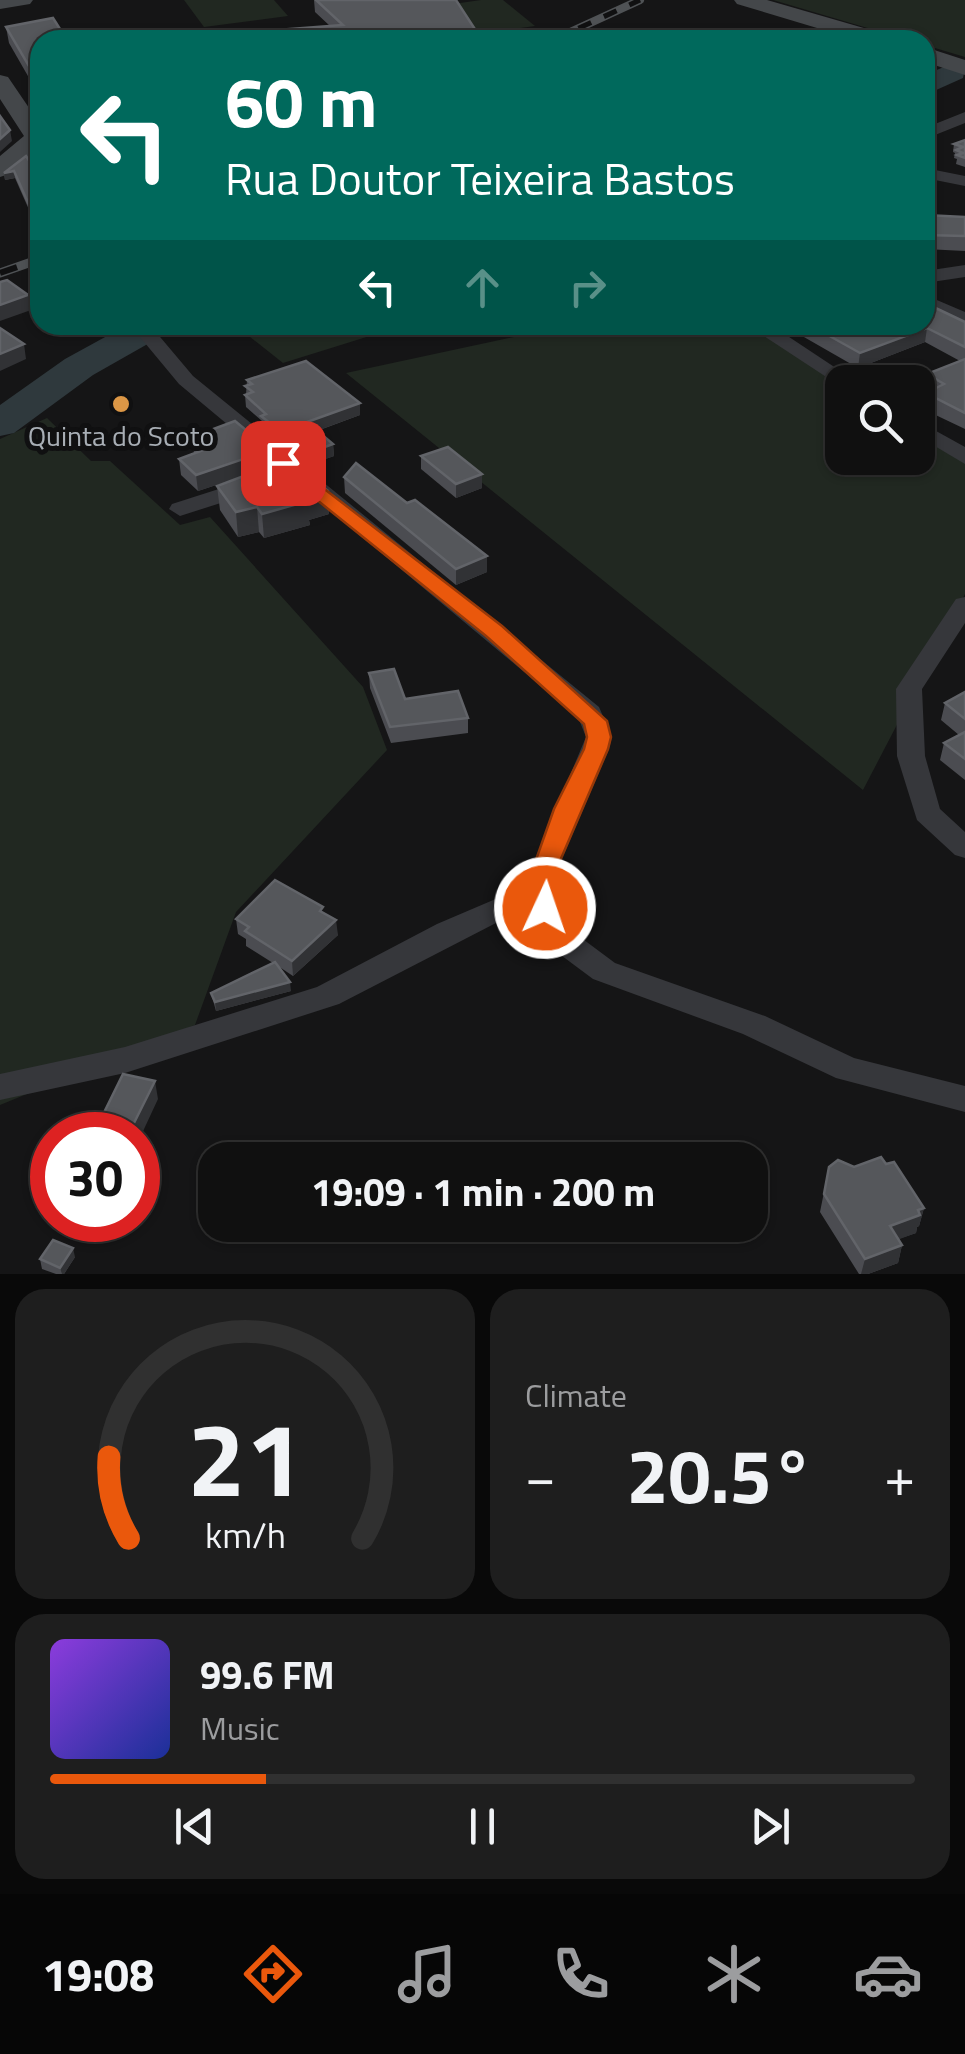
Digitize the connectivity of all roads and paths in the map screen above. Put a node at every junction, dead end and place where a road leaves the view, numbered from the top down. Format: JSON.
{"nodes":[{"id":1,"x":22,"y":0,"type":"edge"},
{"id":2,"x":744,"y":0,"type":"edge"},
{"id":3,"x":0,"y":6,"type":"edge"},
{"id":4,"x":846,"y":30,"type":"edge"},
{"id":5,"x":935,"y":58,"type":"edge"},
{"id":6,"x":965,"y":68,"type":"edge"},
{"id":7,"x":2,"y":87,"type":"edge"},
{"id":8,"x":965,"y":117,"type":"edge"},
{"id":9,"x":30,"y":123,"type":"edge"},
{"id":10,"x":935,"y":130,"type":"edge"},
{"id":11,"x":30,"y":157,"type":"edge"},
{"id":12,"x":0,"y":169,"type":"edge"},
{"id":13,"x":935,"y":174,"type":"edge"},
{"id":14,"x":965,"y":180,"type":"edge"},
{"id":15,"x":965,"y":271,"type":"edge"},
{"id":16,"x":935,"y":276,"type":"edge"},
{"id":17,"x":935,"y":306,"type":"edge"},
{"id":18,"x":965,"y":320,"type":"edge"},
{"id":19,"x":150,"y":335,"type":"edge"},
{"id":20,"x":773,"y":335,"type":"edge"},
{"id":21,"x":825,"y":368,"type":"edge"},
{"id":22,"x":935,"y":438,"type":"edge"},
{"id":23,"x":965,"y":457,"type":"edge"},
{"id":24,"x":293,"y":471,"type":"junction"},
{"id":25,"x":180,"y":509,"type":"dead end"},
{"id":26,"x":965,"y":604,"type":"edge"},
{"id":27,"x":965,"y":848,"type":"edge"},
{"id":28,"x":534,"y":888,"type":"junction"},
{"id":29,"x":0,"y":1087,"type":"edge"},
{"id":30,"x":965,"y":1099,"type":"edge"}],
"edges":[{"from":1,"to":3,"type":"main road"},
{"from":2,"to":4,"type":"main road"},
{"from":5,"to":6,"type":"main road"},
{"from":7,"to":9,"type":"main road"},
{"from":8,"to":10,"type":"street"},
{"from":11,"to":12,"type":"main road"},
{"from":13,"to":14,"type":"street"},
{"from":15,"to":16,"type":"street"},
{"from":17,"to":18,"type":"street"},
{"from":19,"to":24,"type":"street"},
{"from":20,"to":21,"type":"street"},
{"from":22,"to":23,"type":"street"},
{"from":24,"to":25,"type":"street"},
{"from":24,"to":28,"type":"street"},
{"from":26,"to":27,"type":"street"},
{"from":28,"to":29,"type":"street"},
{"from":28,"to":30,"type":"street"}]}
